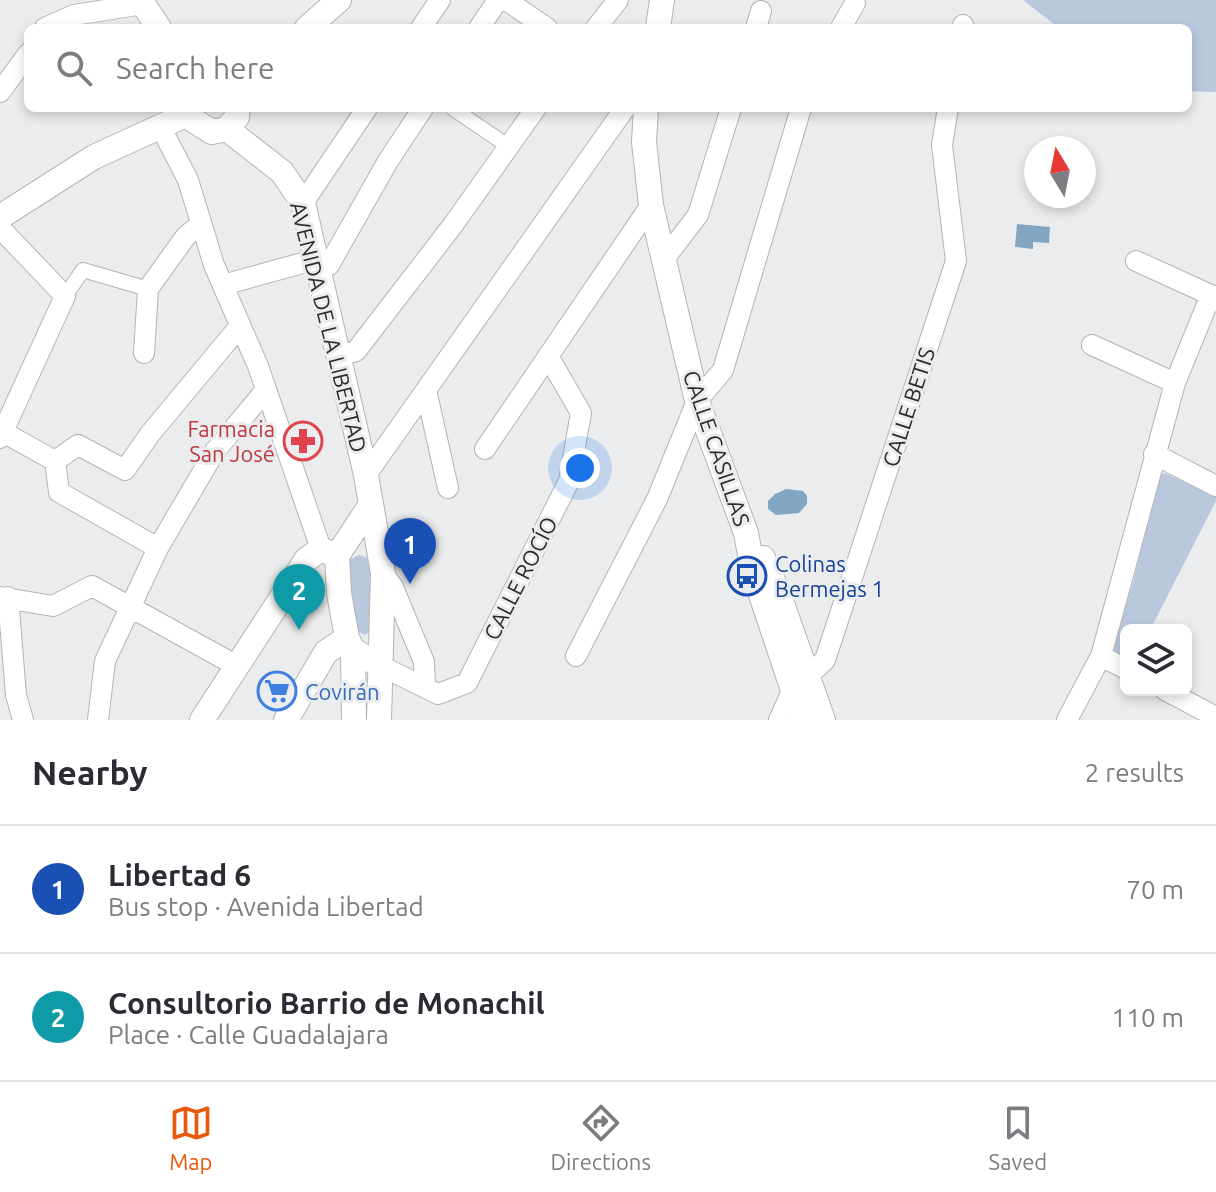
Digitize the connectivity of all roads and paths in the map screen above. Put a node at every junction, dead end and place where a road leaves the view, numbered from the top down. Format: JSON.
{"nodes":[{"id":1,"x":339,"y":0,"type":"edge"},
{"id":2,"x":440,"y":0,"type":"edge"},
{"id":3,"x":498,"y":0,"type":"edge"},
{"id":4,"x":506,"y":0,"type":"edge"},
{"id":5,"x":618,"y":0,"type":"edge"},
{"id":6,"x":662,"y":0,"type":"edge"},
{"id":7,"x":142,"y":1,"type":"edge"},
{"id":8,"x":855,"y":3,"type":"dead end"},
{"id":9,"x":54,"y":24,"type":"edge"},
{"id":10,"x":156,"y":24,"type":"edge"},
{"id":11,"x":312,"y":24,"type":"edge"},
{"id":12,"x":424,"y":24,"type":"edge"},
{"id":13,"x":482,"y":24,"type":"edge"},
{"id":14,"x":541,"y":24,"type":"edge"},
{"id":15,"x":599,"y":24,"type":"edge"},
{"id":16,"x":659,"y":24,"type":"edge"},
{"id":17,"x":843,"y":24,"type":"edge"},
{"id":18,"x":24,"y":59,"type":"edge"},
{"id":19,"x":0,"y":92,"type":"edge"},
{"id":20,"x":187,"y":112,"type":"edge"},
{"id":21,"x":189,"y":112,"type":"edge"},
{"id":22,"x":364,"y":112,"type":"edge"},
{"id":23,"x":420,"y":112,"type":"edge"},
{"id":24,"x":458,"y":112,"type":"edge"},
{"id":25,"x":533,"y":112,"type":"edge"},
{"id":26,"x":622,"y":112,"type":"edge"},
{"id":27,"x":646,"y":112,"type":"edge"},
{"id":28,"x":730,"y":112,"type":"edge"},
{"id":29,"x":800,"y":112,"type":"edge"},
{"id":30,"x":947,"y":112,"type":"edge"},
{"id":31,"x":233,"y":118,"type":"edge"},
{"id":32,"x":160,"y":126,"type":"junction"},
{"id":33,"x":508,"y":146,"type":"junction"},
{"id":34,"x":303,"y":203,"type":"junction"},
{"id":35,"x":651,"y":205,"type":"junction"},
{"id":36,"x":0,"y":217,"type":"edge"},
{"id":37,"x":201,"y":224,"type":"junction"},
{"id":38,"x":0,"y":228,"type":"edge"},
{"id":39,"x":664,"y":259,"type":"junction"},
{"id":40,"x":1136,"y":261,"type":"dead end"},
{"id":41,"x":318,"y":263,"type":"junction"},
{"id":42,"x":223,"y":285,"type":"junction"},
{"id":43,"x":148,"y":289,"type":"junction"},
{"id":44,"x":65,"y":296,"type":"junction"},
{"id":45,"x":1216,"y":296,"type":"edge"},
{"id":46,"x":239,"y":327,"type":"junction"},
{"id":47,"x":1092,"y":345,"type":"dead end"},
{"id":48,"x":144,"y":353,"type":"dead end"},
{"id":49,"x":337,"y":356,"type":"junction"},
{"id":50,"x":548,"y":356,"type":"junction"},
{"id":51,"x":1175,"y":383,"type":"junction"},
{"id":52,"x":426,"y":390,"type":"junction"},
{"id":53,"x":265,"y":391,"type":"junction"},
{"id":54,"x":697,"y":401,"type":"junction"},
{"id":55,"x":1,"y":434,"type":"edge"},
{"id":56,"x":485,"y":449,"type":"dead end"},
{"id":57,"x":1154,"y":454,"type":"junction"},
{"id":58,"x":55,"y":461,"type":"junction"},
{"id":59,"x":366,"y":475,"type":"junction"},
{"id":60,"x":1216,"y":486,"type":"edge"},
{"id":61,"x":448,"y":488,"type":"dead end"},
{"id":62,"x":370,"y":506,"type":"junction"},
{"id":63,"x":158,"y":548,"type":"junction"},
{"id":64,"x":329,"y":553,"type":"junction"},
{"id":65,"x":383,"y":573,"type":"junction"},
{"id":66,"x":4,"y":597,"type":"edge"},
{"id":67,"x":131,"y":605,"type":"junction"},
{"id":68,"x":350,"y":644,"type":"junction"},
{"id":69,"x":576,"y":656,"type":"dead end"},
{"id":70,"x":1101,"y":656,"type":"junction"},
{"id":71,"x":379,"y":665,"type":"junction"},
{"id":72,"x":237,"y":666,"type":"junction"},
{"id":73,"x":1120,"y":666,"type":"edge"},
{"id":74,"x":800,"y":682,"type":"junction"},
{"id":75,"x":432,"y":691,"type":"junction"},
{"id":76,"x":1176,"y":696,"type":"edge"},
{"id":77,"x":1216,"y":717,"type":"edge"},
{"id":78,"x":23,"y":720,"type":"edge"},
{"id":79,"x":98,"y":720,"type":"edge"},
{"id":80,"x":202,"y":720,"type":"edge"},
{"id":81,"x":286,"y":720,"type":"edge"},
{"id":82,"x":354,"y":720,"type":"edge"},
{"id":83,"x":379,"y":720,"type":"edge"},
{"id":84,"x":779,"y":720,"type":"edge"},
{"id":85,"x":803,"y":720,"type":"edge"},
{"id":86,"x":823,"y":720,"type":"edge"},
{"id":87,"x":1067,"y":720,"type":"edge"}],
"edges":[{"from":1,"to":11,"type":"street"},
{"from":2,"to":12,"type":"street"},
{"from":3,"to":13,"type":"street"},
{"from":4,"to":14,"type":"street"},
{"from":5,"to":15,"type":"street"},
{"from":6,"to":16,"type":"street"},
{"from":7,"to":9,"type":"street"},
{"from":7,"to":10,"type":"street"},
{"from":8,"to":17,"type":"street"},
{"from":18,"to":19,"type":"street"},
{"from":20,"to":32,"type":"street"},
{"from":21,"to":31,"type":"street"},
{"from":22,"to":34,"type":"street"},
{"from":23,"to":41,"type":"street"},
{"from":24,"to":33,"type":"street"},
{"from":25,"to":33,"type":"street"},
{"from":26,"to":52,"type":"street"},
{"from":27,"to":35,"type":"street","name":"CALLE CASILLAS"},
{"from":28,"to":39,"type":"street"},
{"from":29,"to":54,"type":"street"},
{"from":30,"to":74,"type":"street","name":"CALLE BETIS"},
{"from":31,"to":34,"type":"street","name":"AVENIDA DE LA LIBERTAD"},
{"from":32,"to":36,"type":"street"},
{"from":32,"to":37,"type":"street"},
{"from":33,"to":49,"type":"street"},
{"from":34,"to":41,"type":"street","name":"AVENIDA DE LA LIBERTAD"},
{"from":35,"to":39,"type":"street","name":"CALLE CASILLAS"},
{"from":35,"to":50,"type":"street"},
{"from":37,"to":42,"type":"street"},
{"from":37,"to":43,"type":"street"},
{"from":38,"to":44,"type":"street"},
{"from":39,"to":54,"type":"street","name":"CALLE CASILLAS"},
{"from":40,"to":45,"type":"street"},
{"from":41,"to":42,"type":"street"},
{"from":41,"to":49,"type":"street","name":"AVENIDA DE LA LIBERTAD"},
{"from":42,"to":46,"type":"street"},
{"from":43,"to":44,"type":"street"},
{"from":43,"to":48,"type":"street"},
{"from":44,"to":55,"type":"street"},
{"from":45,"to":51,"type":"street"},
{"from":46,"to":53,"type":"street"},
{"from":46,"to":58,"type":"street"},
{"from":47,"to":51,"type":"street"},
{"from":49,"to":59,"type":"street","name":"AVENIDA DE LA LIBERTAD"},
{"from":50,"to":56,"type":"street"},
{"from":50,"to":75,"type":"street","name":"CALLE ROCÍO"},
{"from":51,"to":57,"type":"street"},
{"from":52,"to":59,"type":"street"},
{"from":52,"to":61,"type":"street"},
{"from":53,"to":63,"type":"street"},
{"from":53,"to":64,"type":"street"},
{"from":54,"to":69,"type":"street"},
{"from":54,"to":74,"type":"street","name":"CALLE CASILLAS"},
{"from":55,"to":58,"type":"street"},
{"from":57,"to":60,"type":"street"},
{"from":57,"to":70,"type":"street"},
{"from":58,"to":63,"type":"street"},
{"from":59,"to":62,"type":"street","name":"AVENIDA DE LA LIBERTAD"},
{"from":62,"to":64,"type":"street"},
{"from":62,"to":65,"type":"street","name":"AVENIDA DE LA LIBERTAD"},
{"from":63,"to":67,"type":"street"},
{"from":64,"to":68,"type":"street"},
{"from":64,"to":72,"type":"street"},
{"from":65,"to":71,"type":"street","name":"AVENIDA DE LA LIBERTAD"},
{"from":65,"to":75,"type":"street"},
{"from":66,"to":67,"type":"street"},
{"from":66,"to":78,"type":"street"},
{"from":67,"to":72,"type":"street"},
{"from":67,"to":79,"type":"street"},
{"from":68,"to":71,"type":"street"},
{"from":68,"to":81,"type":"street"},
{"from":68,"to":82,"type":"street"},
{"from":70,"to":73,"type":"street"},
{"from":70,"to":87,"type":"street"},
{"from":71,"to":75,"type":"street"},
{"from":71,"to":83,"type":"street","name":"AVENIDA DE LA LIBERTAD"},
{"from":72,"to":80,"type":"street"},
{"from":74,"to":84,"type":"street","name":"CALLE BETIS"},
{"from":74,"to":85,"type":"street"},
{"from":74,"to":86,"type":"street"},
{"from":76,"to":77,"type":"street"}]}
